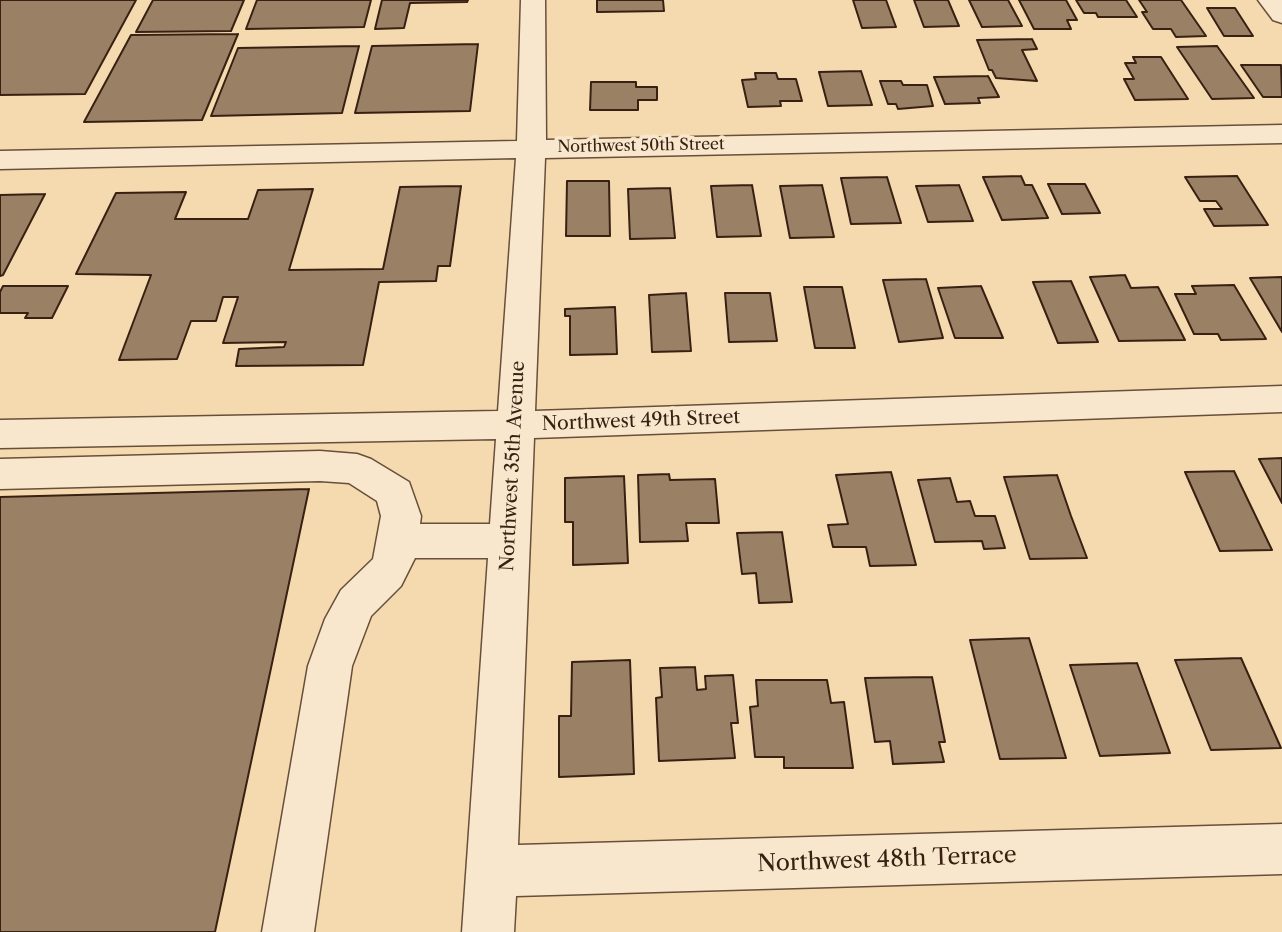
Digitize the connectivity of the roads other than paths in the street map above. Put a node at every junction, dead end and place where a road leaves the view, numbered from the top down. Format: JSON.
{"nodes":[{"id":1,"x":533,"y":0,"type":"edge"},
{"id":2,"x":1269,"y":0,"type":"edge"},
{"id":3,"x":1282,"y":15,"type":"edge"},
{"id":4,"x":1282,"y":134,"type":"edge"},
{"id":5,"x":531,"y":149,"type":"junction"},
{"id":6,"x":0,"y":160,"type":"edge"},
{"id":7,"x":1282,"y":400,"type":"edge"},
{"id":8,"x":516,"y":425,"type":"junction"},
{"id":9,"x":0,"y":435,"type":"edge"},
{"id":10,"x":0,"y":474,"type":"edge"},
{"id":11,"x":397,"y":541,"type":"junction"},
{"id":12,"x":509,"y":541,"type":"junction"},
{"id":13,"x":1282,"y":849,"type":"edge"},
{"id":14,"x":491,"y":871,"type":"junction"},
{"id":15,"x":288,"y":932,"type":"edge"},
{"id":16,"x":488,"y":932,"type":"edge"}],
"edges":[{"from":1,"to":5,"type":"street","name":"Northwest 35th Avenue"},
{"from":2,"to":3,"type":"street"},
{"from":4,"to":5,"type":"street","name":"Northwest 50th Street"},
{"from":5,"to":6,"type":"street","name":"Northwest 50th Street"},
{"from":5,"to":8,"type":"street","name":"Northwest 35th Avenue"},
{"from":7,"to":8,"type":"street","name":"Northwest 49th Street"},
{"from":8,"to":9,"type":"street","name":"Northwest 49th Street"},
{"from":8,"to":12,"type":"street","name":"Northwest 35th Avenue"},
{"from":10,"to":11,"type":"street"},
{"from":11,"to":12,"type":"street"},
{"from":11,"to":15,"type":"street"},
{"from":12,"to":14,"type":"street","name":"Northwest 35th Avenue"},
{"from":13,"to":14,"type":"street","name":"Northwest 48th Terrace"},
{"from":14,"to":16,"type":"street","name":"Northwest 35th Avenue"}]}
